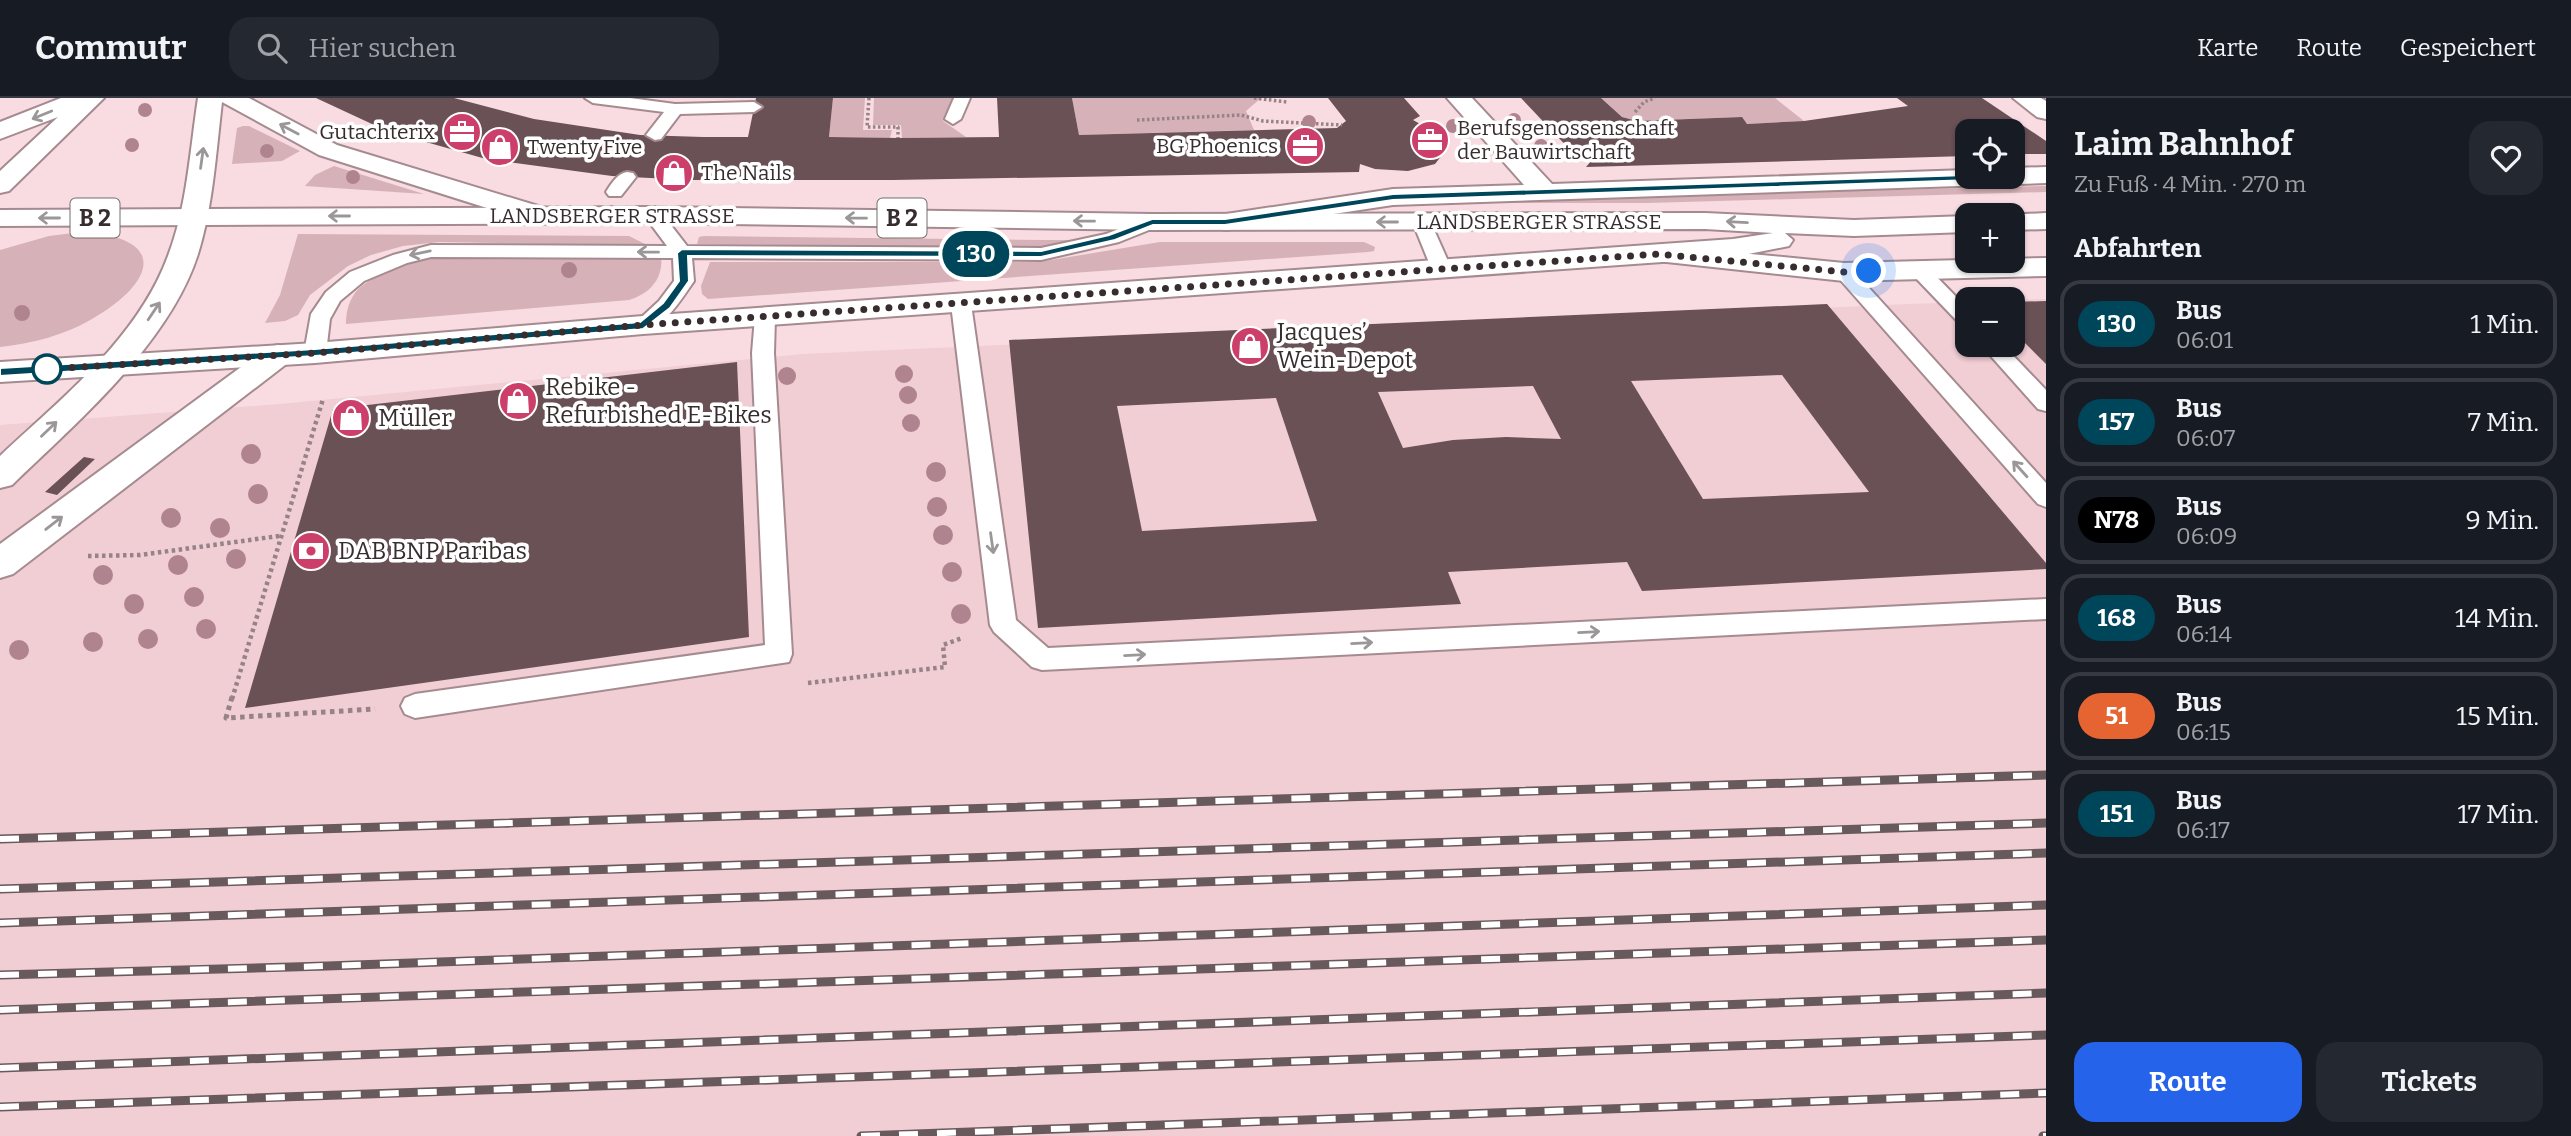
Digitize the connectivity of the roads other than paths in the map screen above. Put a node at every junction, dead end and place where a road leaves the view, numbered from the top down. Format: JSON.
{"nodes":[{"id":1,"x":83,"y":98,"type":"edge"},
{"id":2,"x":92,"y":98,"type":"edge"},
{"id":3,"x":209,"y":98,"type":"edge"},
{"id":4,"x":230,"y":98,"type":"edge"},
{"id":5,"x":593,"y":98,"type":"edge"},
{"id":6,"x":962,"y":98,"type":"edge"},
{"id":7,"x":1460,"y":98,"type":"edge"},
{"id":8,"x":2025,"y":98,"type":"edge"},
{"id":9,"x":754,"y":107,"type":"dead end"},
{"id":10,"x":675,"y":109,"type":"junction"},
{"id":11,"x":2046,"y":112,"type":"edge"},
{"id":12,"x":953,"y":119,"type":"dead end"},
{"id":13,"x":0,"y":131,"type":"edge"},
{"id":14,"x":655,"y":135,"type":"dead end"},
{"id":15,"x":2046,"y":175,"type":"edge"},
{"id":16,"x":2025,"y":176,"type":"edge"},
{"id":17,"x":627,"y":177,"type":"dead end"},
{"id":18,"x":1955,"y":179,"type":"edge"},
{"id":19,"x":0,"y":185,"type":"edge"},
{"id":20,"x":615,"y":192,"type":"dead end"},
{"id":21,"x":1546,"y":193,"type":"junction"},
{"id":22,"x":538,"y":215,"type":"junction"},
{"id":23,"x":653,"y":215,"type":"junction"},
{"id":24,"x":190,"y":217,"type":"junction"},
{"id":25,"x":0,"y":218,"type":"edge"},
{"id":26,"x":2046,"y":221,"type":"edge"},
{"id":27,"x":1152,"y":222,"type":"junction"},
{"id":28,"x":1225,"y":222,"type":"junction"},
{"id":29,"x":2025,"y":222,"type":"edge"},
{"id":30,"x":1422,"y":223,"type":"junction"},
{"id":31,"x":1955,"y":224,"type":"edge"},
{"id":32,"x":1854,"y":228,"type":"junction"},
{"id":33,"x":682,"y":253,"type":"junction"},
{"id":34,"x":1658,"y":254,"type":"junction"},
{"id":35,"x":2046,"y":267,"type":"edge"},
{"id":36,"x":1442,"y":270,"type":"junction"},
{"id":37,"x":1919,"y":270,"type":"junction"},
{"id":38,"x":1844,"y":272,"type":"junction"},
{"id":39,"x":961,"y":304,"type":"junction"},
{"id":40,"x":1955,"y":308,"type":"edge"},
{"id":41,"x":765,"y":317,"type":"junction"},
{"id":42,"x":643,"y":325,"type":"junction"},
{"id":43,"x":315,"y":353,"type":"junction"},
{"id":44,"x":278,"y":355,"type":"junction"},
{"id":45,"x":2002,"y":357,"type":"edge"},
{"id":46,"x":112,"y":365,"type":"junction"},
{"id":47,"x":0,"y":372,"type":"edge"},
{"id":48,"x":2046,"y":404,"type":"edge"},
{"id":49,"x":0,"y":476,"type":"edge"},
{"id":50,"x":2046,"y":498,"type":"edge"},
{"id":51,"x":0,"y":565,"type":"edge"},
{"id":52,"x":2046,"y":609,"type":"edge"},
{"id":53,"x":415,"y":706,"type":"road end"}],
"edges":[{"from":1,"to":13,"type":"main road","one_way":true},
{"from":2,"to":19,"type":"main road"},
{"from":24,"to":3,"type":"main road","one_way":true},
{"from":22,"to":4,"type":"main road","one_way":true},
{"from":5,"to":10,"type":"lane"},
{"from":6,"to":12,"type":"lane"},
{"from":7,"to":21,"type":"main road"},
{"from":8,"to":11,"type":"main road"},
{"from":9,"to":10,"type":"lane"},
{"from":10,"to":14,"type":"lane"},
{"from":15,"to":16,"type":"main road"},
{"from":17,"to":20,"type":"lane"},
{"from":18,"to":21,"type":"main road","name":"LANDSBERGER STRASSE"},
{"from":21,"to":28,"type":"main road","name":"LANDSBERGER STRASSE"},
{"from":22,"to":23,"type":"main road","name":"LANDSBERGER STRASSE","number":"B 2"},
{"from":22,"to":24,"type":"main road","name":"LANDSBERGER STRASSE","number":"B 2","one_way":true},
{"from":27,"to":23,"type":"main road","name":"LANDSBERGER STRASSE","number":"B 2","one_way":true},
{"from":23,"to":33,"type":"lane"},
{"from":24,"to":25,"type":"main road","name":"LANDSBERGER STRASSE","number":"B 2","one_way":true},
{"from":46,"to":24,"type":"main road","one_way":true},
{"from":26,"to":29,"type":"main road"},
{"from":27,"to":28,"type":"main road","name":"LANDSBERGER STRASSE","number":"B 2"},
{"from":27,"to":33,"type":"lane"},
{"from":30,"to":28,"type":"main road","name":"LANDSBERGER STRASSE","number":"B 2","one_way":true},
{"from":32,"to":30,"type":"main road","name":"LANDSBERGER STRASSE","number":"B 2","one_way":true},
{"from":30,"to":36,"type":"lane"},
{"from":31,"to":32,"type":"main road","name":"LANDSBERGER STRASSE","number":"B 2"},
{"from":32,"to":34,"type":"main road","name":"LANDSBERGER STRASSE","number":"B 2"},
{"from":33,"to":42,"type":"lane"},
{"from":33,"to":43,"type":"lane","one_way":true},
{"from":34,"to":36,"type":"main road","name":"LANDSBERGER STRASSE","number":"B 2"},
{"from":34,"to":38,"type":"main road","name":"LANDSBERGER STRASSE"},
{"from":35,"to":37,"type":"main road","name":"LANDSBERGER STRASSE"},
{"from":36,"to":39,"type":"main road","name":"LANDSBERGER STRASSE","number":"B 2"},
{"from":37,"to":38,"type":"main road","name":"LANDSBERGER STRASSE"},
{"from":37,"to":40,"type":"lane"},
{"from":50,"to":38,"type":"lane","one_way":true},
{"from":39,"to":41,"type":"main road","name":"LANDSBERGER STRASSE","number":"B 2"},
{"from":39,"to":52,"type":"lane","one_way":true},
{"from":41,"to":42,"type":"main road","name":"LANDSBERGER STRASSE","number":"B 2"},
{"from":41,"to":53,"type":"lane"},
{"from":42,"to":43,"type":"main road","name":"LANDSBERGER STRASSE","number":"B 2"},
{"from":43,"to":44,"type":"main road","name":"LANDSBERGER STRASSE","number":"B 2"},
{"from":44,"to":46,"type":"main road","name":"LANDSBERGER STRASSE","number":"B 2"},
{"from":51,"to":44,"type":"main road","one_way":true},
{"from":45,"to":48,"type":"lane"},
{"from":46,"to":47,"type":"main road","name":"LANDSBERGER STRASSE","number":"B 2"},
{"from":49,"to":46,"type":"main road","one_way":true}]}
